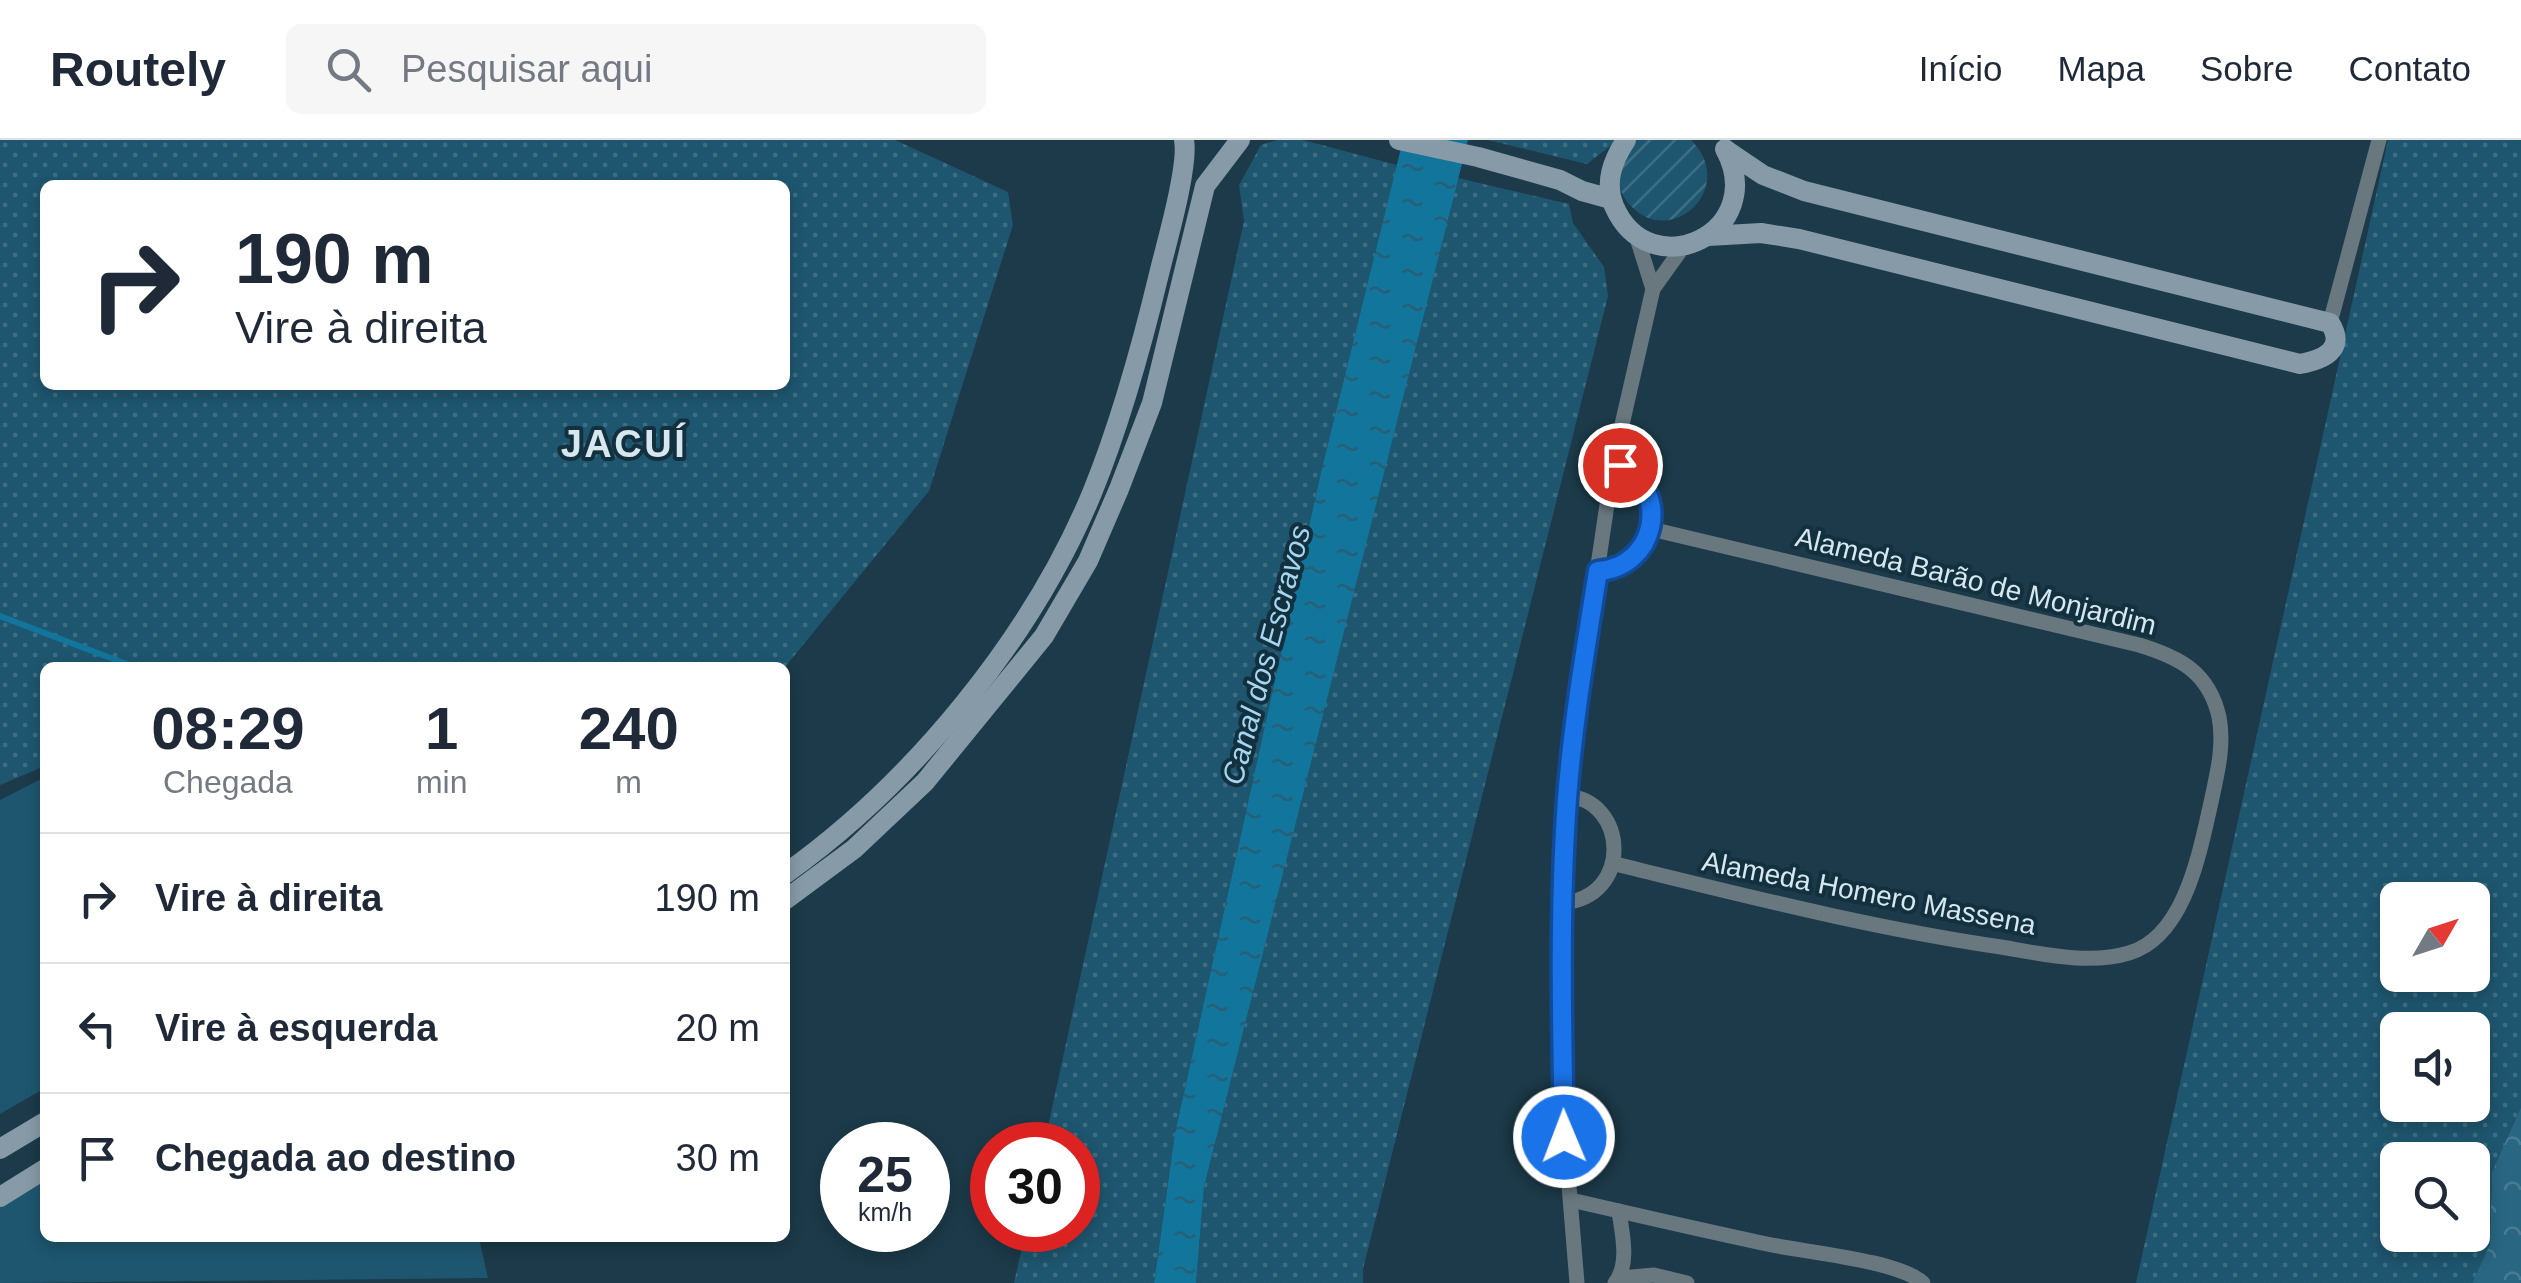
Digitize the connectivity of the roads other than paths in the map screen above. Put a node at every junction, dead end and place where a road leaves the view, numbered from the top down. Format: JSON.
{"nodes":[{"id":1,"x":1184,"y":140,"type":"edge"},
{"id":2,"x":1240,"y":140,"type":"edge"},
{"id":3,"x":1401,"y":140,"type":"edge"},
{"id":4,"x":1626,"y":140,"type":"edge"},
{"id":5,"x":2379,"y":140,"type":"edge"},
{"id":6,"x":1721,"y":145,"type":"edge"},
{"id":7,"x":1609,"y":176,"type":"junction"},
{"id":8,"x":1560,"y":180,"type":"junction"},
{"id":9,"x":1611,"y":200,"type":"junction"},
{"id":10,"x":1636,"y":235,"type":"junction"},
{"id":11,"x":1708,"y":236,"type":"junction"},
{"id":12,"x":1683,"y":246,"type":"junction"},
{"id":13,"x":1653,"y":289,"type":"junction"},
{"id":14,"x":2330,"y":323,"type":"junction"},
{"id":15,"x":1614,"y":464,"type":"junction"},
{"id":16,"x":1651,"y":528,"type":"junction"},
{"id":17,"x":1598,"y":571,"type":"junction"},
{"id":18,"x":1568,"y":796,"type":"junction"},
{"id":19,"x":1614,"y":864,"type":"junction"},
{"id":20,"x":790,"y":870,"type":"edge"},
{"id":21,"x":790,"y":896,"type":"edge"},
{"id":22,"x":1562,"y":903,"type":"junction"},
{"id":23,"x":2166,"y":927,"type":"joint"},
{"id":24,"x":40,"y":1125,"type":"edge"},
{"id":25,"x":0,"y":1149,"type":"edge"},
{"id":26,"x":40,"y":1172,"type":"edge"},
{"id":27,"x":0,"y":1196,"type":"edge"},
{"id":28,"x":1571,"y":1200,"type":"junction"},
{"id":29,"x":1619,"y":1211,"type":"junction"},
{"id":30,"x":1618,"y":1280,"type":"edge"},
{"id":31,"x":1578,"y":1283,"type":"edge"},
{"id":32,"x":1687,"y":1283,"type":"edge"},
{"id":33,"x":1922,"y":1283,"type":"edge"}],
"edges":[{"from":1,"to":20,"type":"street"},
{"from":2,"to":21,"type":"street"},
{"from":3,"to":8,"type":"street"},
{"from":4,"to":7,"type":"street"},
{"from":5,"to":14,"type":"street"},
{"from":6,"to":11,"type":"street"},
{"from":6,"to":14,"type":"street"},
{"from":7,"to":8,"type":"street"},
{"from":7,"to":9,"type":"street"},
{"from":8,"to":9,"type":"street"},
{"from":9,"to":10,"type":"street"},
{"from":10,"to":12,"type":"street"},
{"from":10,"to":13,"type":"street"},
{"from":11,"to":12,"type":"street"},
{"from":11,"to":14,"type":"street"},
{"from":12,"to":13,"type":"street"},
{"from":13,"to":15,"type":"street"},
{"from":15,"to":16,"type":"street"},
{"from":15,"to":17,"type":"street"},
{"from":16,"to":17,"type":"street"},
{"from":16,"to":23,"type":"street","name":"Alameda Barão de Monjardim"},
{"from":17,"to":18,"type":"street"},
{"from":18,"to":19,"type":"street"},
{"from":18,"to":22,"type":"street"},
{"from":19,"to":22,"type":"street"},
{"from":19,"to":23,"type":"street","name":"Alameda Homero Massena"},
{"from":22,"to":28,"type":"street"},
{"from":24,"to":25,"type":"street"},
{"from":26,"to":27,"type":"street"},
{"from":28,"to":29,"type":"street"},
{"from":28,"to":31,"type":"street"},
{"from":29,"to":30,"type":"street"},
{"from":29,"to":33,"type":"street"},
{"from":30,"to":32,"type":"street"}]}
